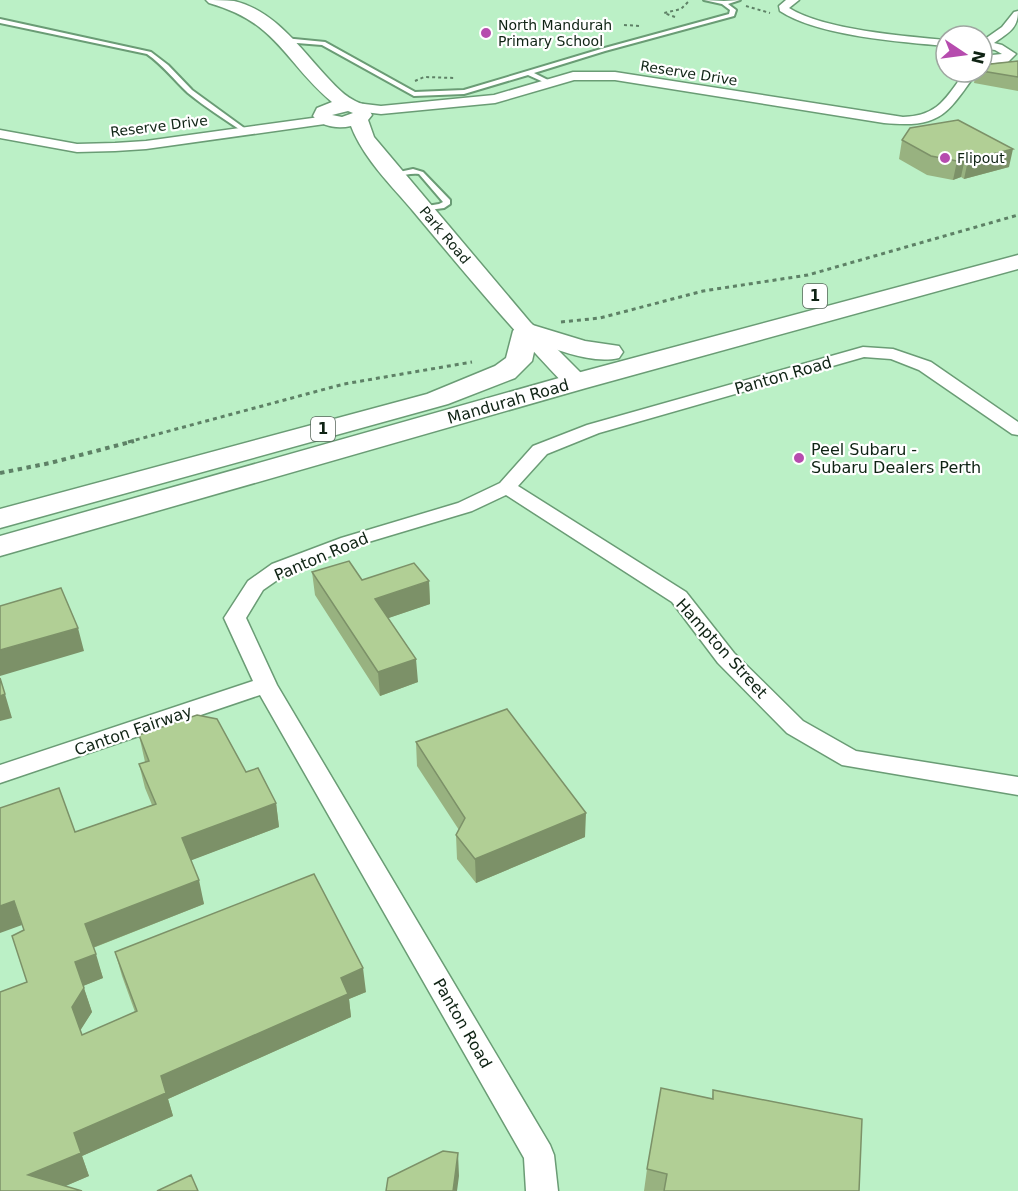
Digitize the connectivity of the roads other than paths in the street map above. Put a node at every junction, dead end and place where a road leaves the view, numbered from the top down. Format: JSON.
{"nodes":[{"id":1,"x":214,"y":0,"type":"edge"},
{"id":2,"x":707,"y":0,"type":"edge"},
{"id":3,"x":737,"y":0,"type":"edge"},
{"id":4,"x":792,"y":0,"type":"edge"},
{"id":5,"x":724,"y":3,"type":"junction"},
{"id":6,"x":1018,"y":14,"type":"edge"},
{"id":7,"x":0,"y":21,"type":"edge"},
{"id":8,"x":1006,"y":29,"type":"junction"},
{"id":9,"x":994,"y":37,"type":"edge"},
{"id":10,"x":284,"y":40,"type":"junction"},
{"id":11,"x":920,"y":41,"type":"junction"},
{"id":12,"x":934,"y":43,"type":"edge"},
{"id":13,"x":934,"y":45,"type":"edge"},
{"id":14,"x":994,"y":49,"type":"edge"},
{"id":15,"x":1011,"y":56,"type":"edge"},
{"id":16,"x":994,"y":60,"type":"edge"},
{"id":17,"x":529,"y":73,"type":"junction"},
{"id":18,"x":550,"y":83,"type":"junction"},
{"id":19,"x":962,"y":84,"type":"edge"},
{"id":20,"x":327,"y":112,"type":"junction"},
{"id":21,"x":358,"y":117,"type":"junction"},
{"id":22,"x":244,"y":130,"type":"junction"},
{"id":23,"x":0,"y":134,"type":"edge"},
{"id":24,"x":1018,"y":241,"type":"edge"},
{"id":25,"x":1018,"y":262,"type":"edge"},
{"id":26,"x":526,"y":331,"type":"junction"},
{"id":27,"x":610,"y":352,"type":"junction"},
{"id":28,"x":560,"y":376,"type":"junction"},
{"id":29,"x":438,"y":398,"type":"junction"},
{"id":30,"x":1018,"y":430,"type":"edge"},
{"id":31,"x":507,"y":488,"type":"junction"},
{"id":32,"x":0,"y":519,"type":"edge"},
{"id":33,"x":0,"y":546,"type":"edge"},
{"id":34,"x":266,"y":685,"type":"junction"},
{"id":35,"x":0,"y":774,"type":"edge"},
{"id":36,"x":1018,"y":786,"type":"edge"},
{"id":37,"x":542,"y":1191,"type":"edge"}],
"edges":[{"from":1,"to":10,"type":"street","name":"Park Road"},
{"from":2,"to":5,"type":"lane"},
{"from":3,"to":5,"type":"lane"},
{"from":4,"to":11,"type":"street"},
{"from":5,"to":17,"type":"lane"},
{"from":6,"to":8,"type":"street"},
{"from":7,"to":22,"type":"lane"},
{"from":8,"to":9,"type":"street"},
{"from":8,"to":15,"type":"street"},
{"from":10,"to":17,"type":"lane"},
{"from":10,"to":20,"type":"street","name":"Park Road"},
{"from":11,"to":12,"type":"street"},
{"from":11,"to":13,"type":"street"},
{"from":14,"to":15,"type":"street"},
{"from":15,"to":16,"type":"street"},
{"from":17,"to":18,"type":"lane"},
{"from":18,"to":19,"type":"street","name":"Reserve Drive"},
{"from":18,"to":21,"type":"street","name":"Reserve Drive"},
{"from":20,"to":21,"type":"street","name":"Park Road"},
{"from":20,"to":21,"type":"street"},
{"from":20,"to":22,"type":"street","name":"Reserve Drive"},
{"from":21,"to":26,"type":"street","name":"Park Road"},
{"from":22,"to":23,"type":"street","name":"Reserve Drive"},
{"from":24,"to":27,"type":"highway","name":"Mandurah Road","number":"1"},
{"from":25,"to":28,"type":"highway","name":"Mandurah Road","number":"1"},
{"from":26,"to":27,"type":"highway"},
{"from":26,"to":28,"type":"street","name":"Park Road"},
{"from":26,"to":29,"type":"highway"},
{"from":27,"to":28,"type":"highway","name":"Mandurah Road","number":"1"},
{"from":28,"to":29,"type":"highway","name":"Mandurah Road","number":"1"},
{"from":28,"to":33,"type":"highway","name":"Mandurah Road","number":"1"},
{"from":29,"to":32,"type":"highway","name":"Mandurah Road","number":"1"},
{"from":30,"to":31,"type":"street","name":"Panton Road"},
{"from":31,"to":34,"type":"street","name":"Panton Road"},
{"from":31,"to":36,"type":"street","name":"Hampton Street"},
{"from":34,"to":35,"type":"street","name":"Canton Fairway"},
{"from":34,"to":37,"type":"street","name":"Panton Road"}]}
